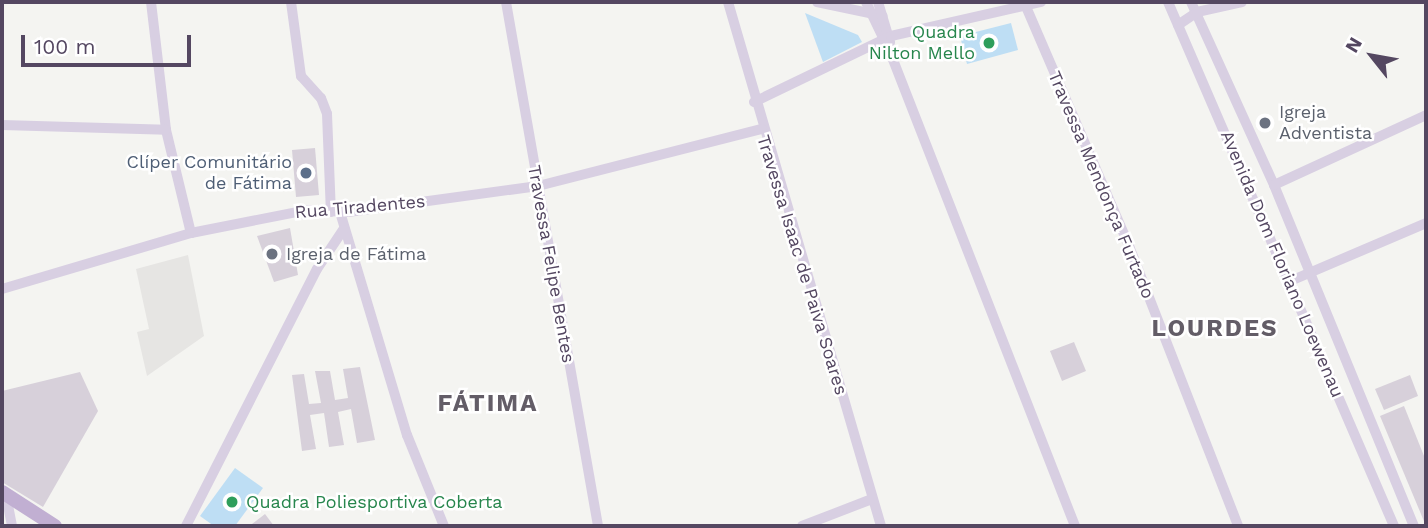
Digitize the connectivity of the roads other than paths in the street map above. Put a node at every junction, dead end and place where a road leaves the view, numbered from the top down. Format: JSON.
{"nodes":[{"id":1,"x":151,"y":2,"type":"edge"},
{"id":2,"x":291,"y":2,"type":"edge"},
{"id":3,"x":506,"y":2,"type":"edge"},
{"id":4,"x":728,"y":2,"type":"edge"},
{"id":5,"x":817,"y":2,"type":"edge"},
{"id":6,"x":866,"y":2,"type":"edge"},
{"id":7,"x":878,"y":2,"type":"edge"},
{"id":8,"x":1041,"y":2,"type":"edge"},
{"id":9,"x":1168,"y":2,"type":"edge"},
{"id":10,"x":1191,"y":2,"type":"edge"},
{"id":11,"x":1242,"y":2,"type":"edge"},
{"id":12,"x":1025,"y":4,"type":"edge"},
{"id":13,"x":1197,"y":12,"type":"junction"},
{"id":14,"x":870,"y":13,"type":"junction"},
{"id":15,"x":883,"y":16,"type":"junction"},
{"id":16,"x":1178,"y":25,"type":"junction"},
{"id":17,"x":886,"y":38,"type":"junction"},
{"id":18,"x":754,"y":102,"type":"junction"},
{"id":19,"x":1426,"y":115,"type":"edge"},
{"id":20,"x":2,"y":125,"type":"edge"},
{"id":21,"x":762,"y":129,"type":"junction"},
{"id":22,"x":166,"y":130,"type":"junction"},
{"id":23,"x":1274,"y":185,"type":"junction"},
{"id":24,"x":538,"y":186,"type":"junction"},
{"id":25,"x":335,"y":212,"type":"junction"},
{"id":26,"x":1426,"y":223,"type":"edge"},
{"id":27,"x":343,"y":230,"type":"junction"},
{"id":28,"x":191,"y":233,"type":"junction"},
{"id":29,"x":1307,"y":271,"type":"junction"},
{"id":30,"x":1288,"y":282,"type":"junction"},
{"id":31,"x":2,"y":289,"type":"edge"},
{"id":32,"x":4,"y":494,"type":"edge"},
{"id":33,"x":873,"y":499,"type":"junction"},
{"id":34,"x":12,"y":526,"type":"edge"},
{"id":35,"x":55,"y":526,"type":"edge"},
{"id":36,"x":186,"y":526,"type":"edge"},
{"id":37,"x":444,"y":526,"type":"edge"},
{"id":38,"x":598,"y":526,"type":"edge"},
{"id":39,"x":802,"y":526,"type":"edge"},
{"id":40,"x":881,"y":526,"type":"edge"},
{"id":41,"x":1075,"y":526,"type":"edge"},
{"id":42,"x":1238,"y":526,"type":"edge"},
{"id":43,"x":1394,"y":526,"type":"edge"},
{"id":44,"x":1414,"y":526,"type":"edge"}],
"edges":[{"from":1,"to":22,"type":"street"},
{"from":2,"to":25,"type":"street"},
{"from":3,"to":24,"type":"street","name":"Travessa Felipe Bentes"},
{"from":4,"to":18,"type":"street","name":"Travessa Isaac de Paiva Soares"},
{"from":5,"to":14,"type":"street"},
{"from":6,"to":14,"type":"street"},
{"from":7,"to":15,"type":"street"},
{"from":8,"to":12,"type":"street"},
{"from":9,"to":16,"type":"street","name":"Avenida Dom Floriano Loewenau"},
{"from":10,"to":13,"type":"street","name":"Avenida Dom Floriano Loewenau"},
{"from":11,"to":13,"type":"street"},
{"from":12,"to":17,"type":"street"},
{"from":12,"to":42,"type":"street","name":"Travessa Mendonça Furtado"},
{"from":13,"to":16,"type":"street"},
{"from":13,"to":23,"type":"street","name":"Avenida Dom Floriano Loewenau"},
{"from":14,"to":15,"type":"street"},
{"from":14,"to":17,"type":"street"},
{"from":15,"to":17,"type":"street"},
{"from":16,"to":30,"type":"street","name":"Avenida Dom Floriano Loewenau"},
{"from":17,"to":18,"type":"street"},
{"from":17,"to":41,"type":"street"},
{"from":18,"to":21,"type":"street","name":"Travessa Isaac de Paiva Soares"},
{"from":19,"to":23,"type":"street"},
{"from":20,"to":22,"type":"street"},
{"from":21,"to":24,"type":"street","name":"Rua Tiradentes"},
{"from":21,"to":33,"type":"street","name":"Travessa Isaac de Paiva Soares"},
{"from":22,"to":28,"type":"street"},
{"from":23,"to":29,"type":"street","name":"Avenida Dom Floriano Loewenau"},
{"from":24,"to":25,"type":"street","name":"Rua Tiradentes"},
{"from":24,"to":38,"type":"street","name":"Travessa Felipe Bentes"},
{"from":25,"to":27,"type":"street"},
{"from":25,"to":28,"type":"street","name":"Rua Tiradentes"},
{"from":26,"to":29,"type":"street"},
{"from":27,"to":36,"type":"street"},
{"from":27,"to":37,"type":"street"},
{"from":28,"to":31,"type":"street","name":"Rua Tiradentes"},
{"from":29,"to":30,"type":"street"},
{"from":29,"to":44,"type":"street","name":"Avenida Dom Floriano Loewenau"},
{"from":30,"to":43,"type":"street","name":"Avenida Dom Floriano Loewenau"},
{"from":32,"to":34,"type":"street"},
{"from":32,"to":35,"type":"main road"},
{"from":33,"to":39,"type":"street"},
{"from":33,"to":40,"type":"street","name":"Travessa Isaac de Paiva Soares"}]}
